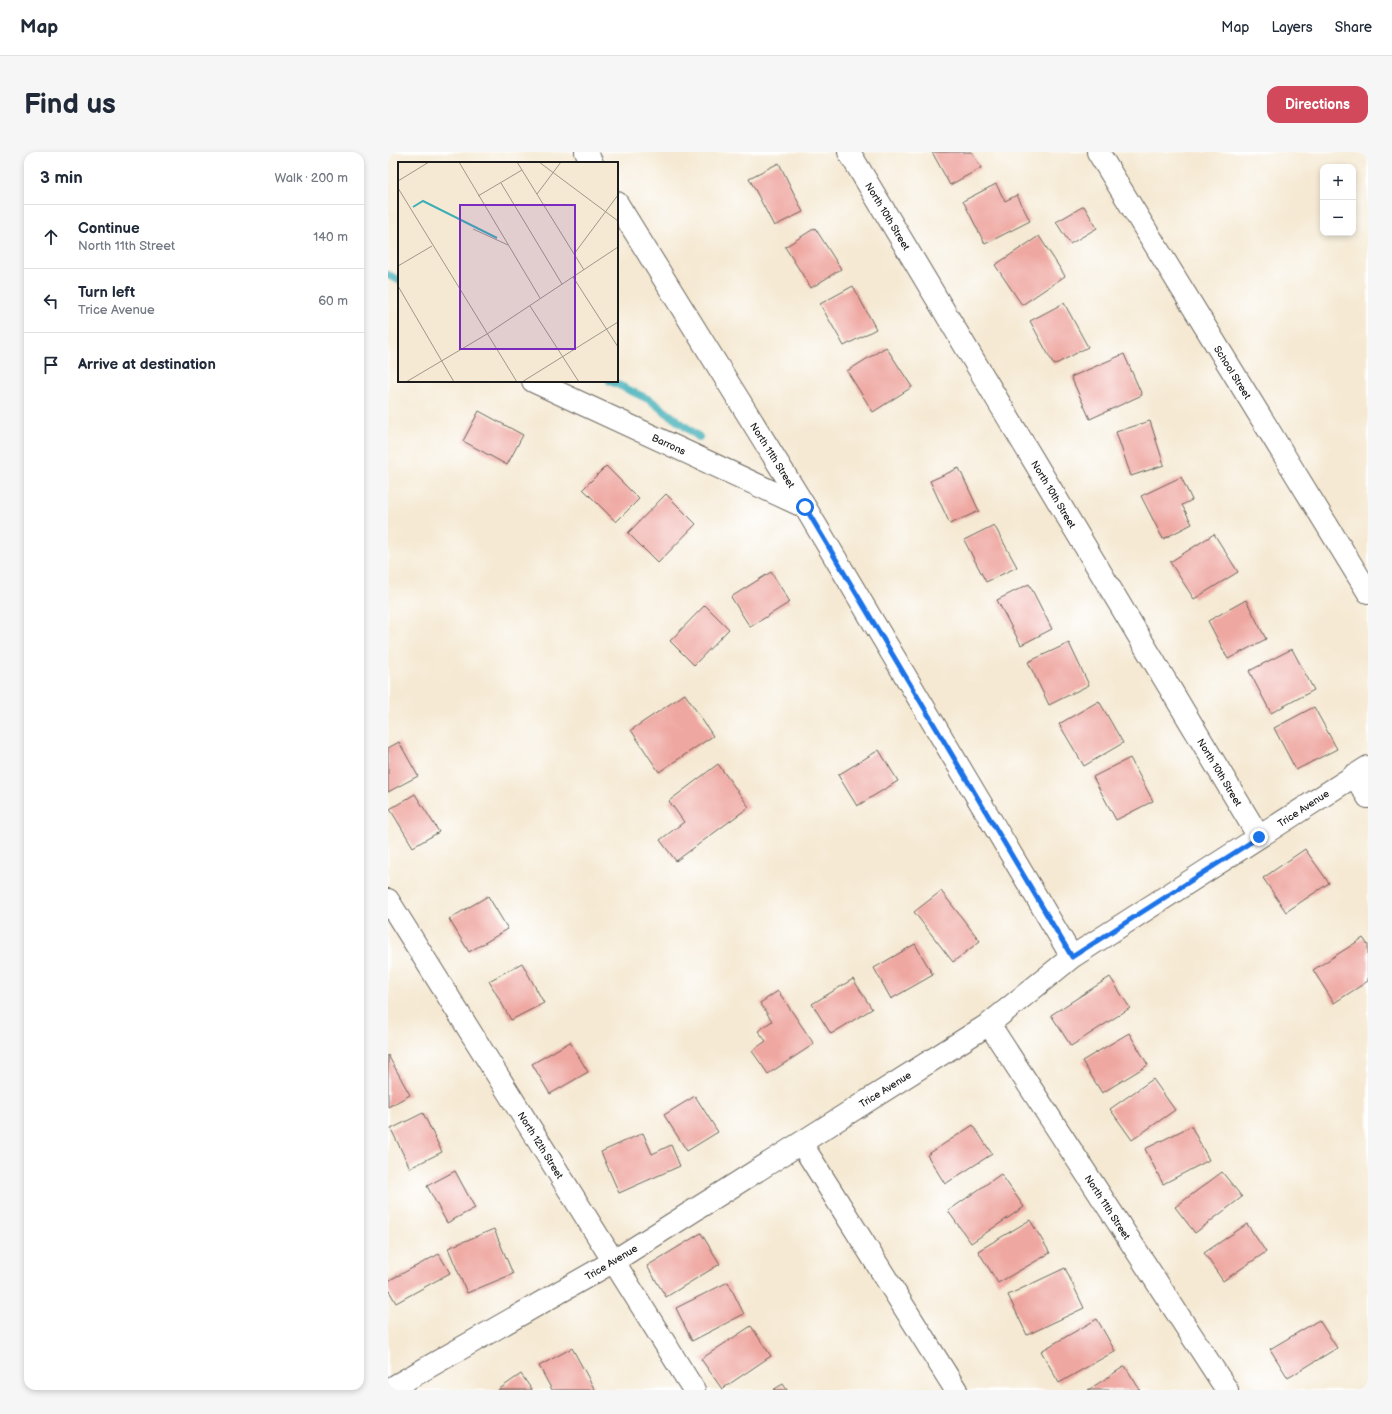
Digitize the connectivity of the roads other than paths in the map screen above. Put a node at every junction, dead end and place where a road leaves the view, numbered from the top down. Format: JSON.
{"nodes":[{"id":1,"x":586,"y":152,"type":"edge"},
{"id":2,"x":849,"y":152,"type":"edge"},
{"id":3,"x":1098,"y":152,"type":"edge"},
{"id":4,"x":591,"y":162,"type":"edge"},
{"id":5,"x":618,"y":205,"type":"edge"},
{"id":6,"x":535,"y":382,"type":"edge"},
{"id":7,"x":805,"y":507,"type":"junction"},
{"id":8,"x":1365,"y":578,"type":"edge"},
{"id":9,"x":1361,"y":771,"type":"edge"},
{"id":10,"x":1368,"y":797,"type":"edge"},
{"id":11,"x":1259,"y":837,"type":"junction"},
{"id":12,"x":388,"y":900,"type":"edge"},
{"id":13,"x":1072,"y":957,"type":"junction"},
{"id":14,"x":989,"y":1024,"type":"junction"},
{"id":15,"x":801,"y":1143,"type":"junction"},
{"id":16,"x":614,"y":1261,"type":"junction"},
{"id":17,"x":388,"y":1390,"type":"edge"},
{"id":18,"x":694,"y":1390,"type":"edge"},
{"id":19,"x":956,"y":1390,"type":"edge"},
{"id":20,"x":1227,"y":1390,"type":"edge"}],
"edges":[{"from":1,"to":4,"type":"street"},
{"from":2,"to":11,"type":"street","name":"North 10th Street"},
{"from":3,"to":8,"type":"street","name":"School Street"},
{"from":5,"to":7,"type":"street","name":"North 11th Street"},
{"from":6,"to":7,"type":"street","name":"Barrons"},
{"from":7,"to":13,"type":"street","name":"North 11th Street"},
{"from":9,"to":10,"type":"street"},
{"from":9,"to":11,"type":"street","name":"Trice Avenue"},
{"from":11,"to":13,"type":"street","name":"Trice Avenue"},
{"from":12,"to":16,"type":"street","name":"North 12th Street"},
{"from":13,"to":14,"type":"street","name":"Trice Avenue"},
{"from":14,"to":15,"type":"street","name":"Trice Avenue"},
{"from":14,"to":20,"type":"street","name":"North 11th Street"},
{"from":15,"to":16,"type":"street","name":"Trice Avenue"},
{"from":15,"to":19,"type":"street"},
{"from":16,"to":17,"type":"street","name":"Trice Avenue"},
{"from":16,"to":18,"type":"street","name":"North 12th Street"}]}
